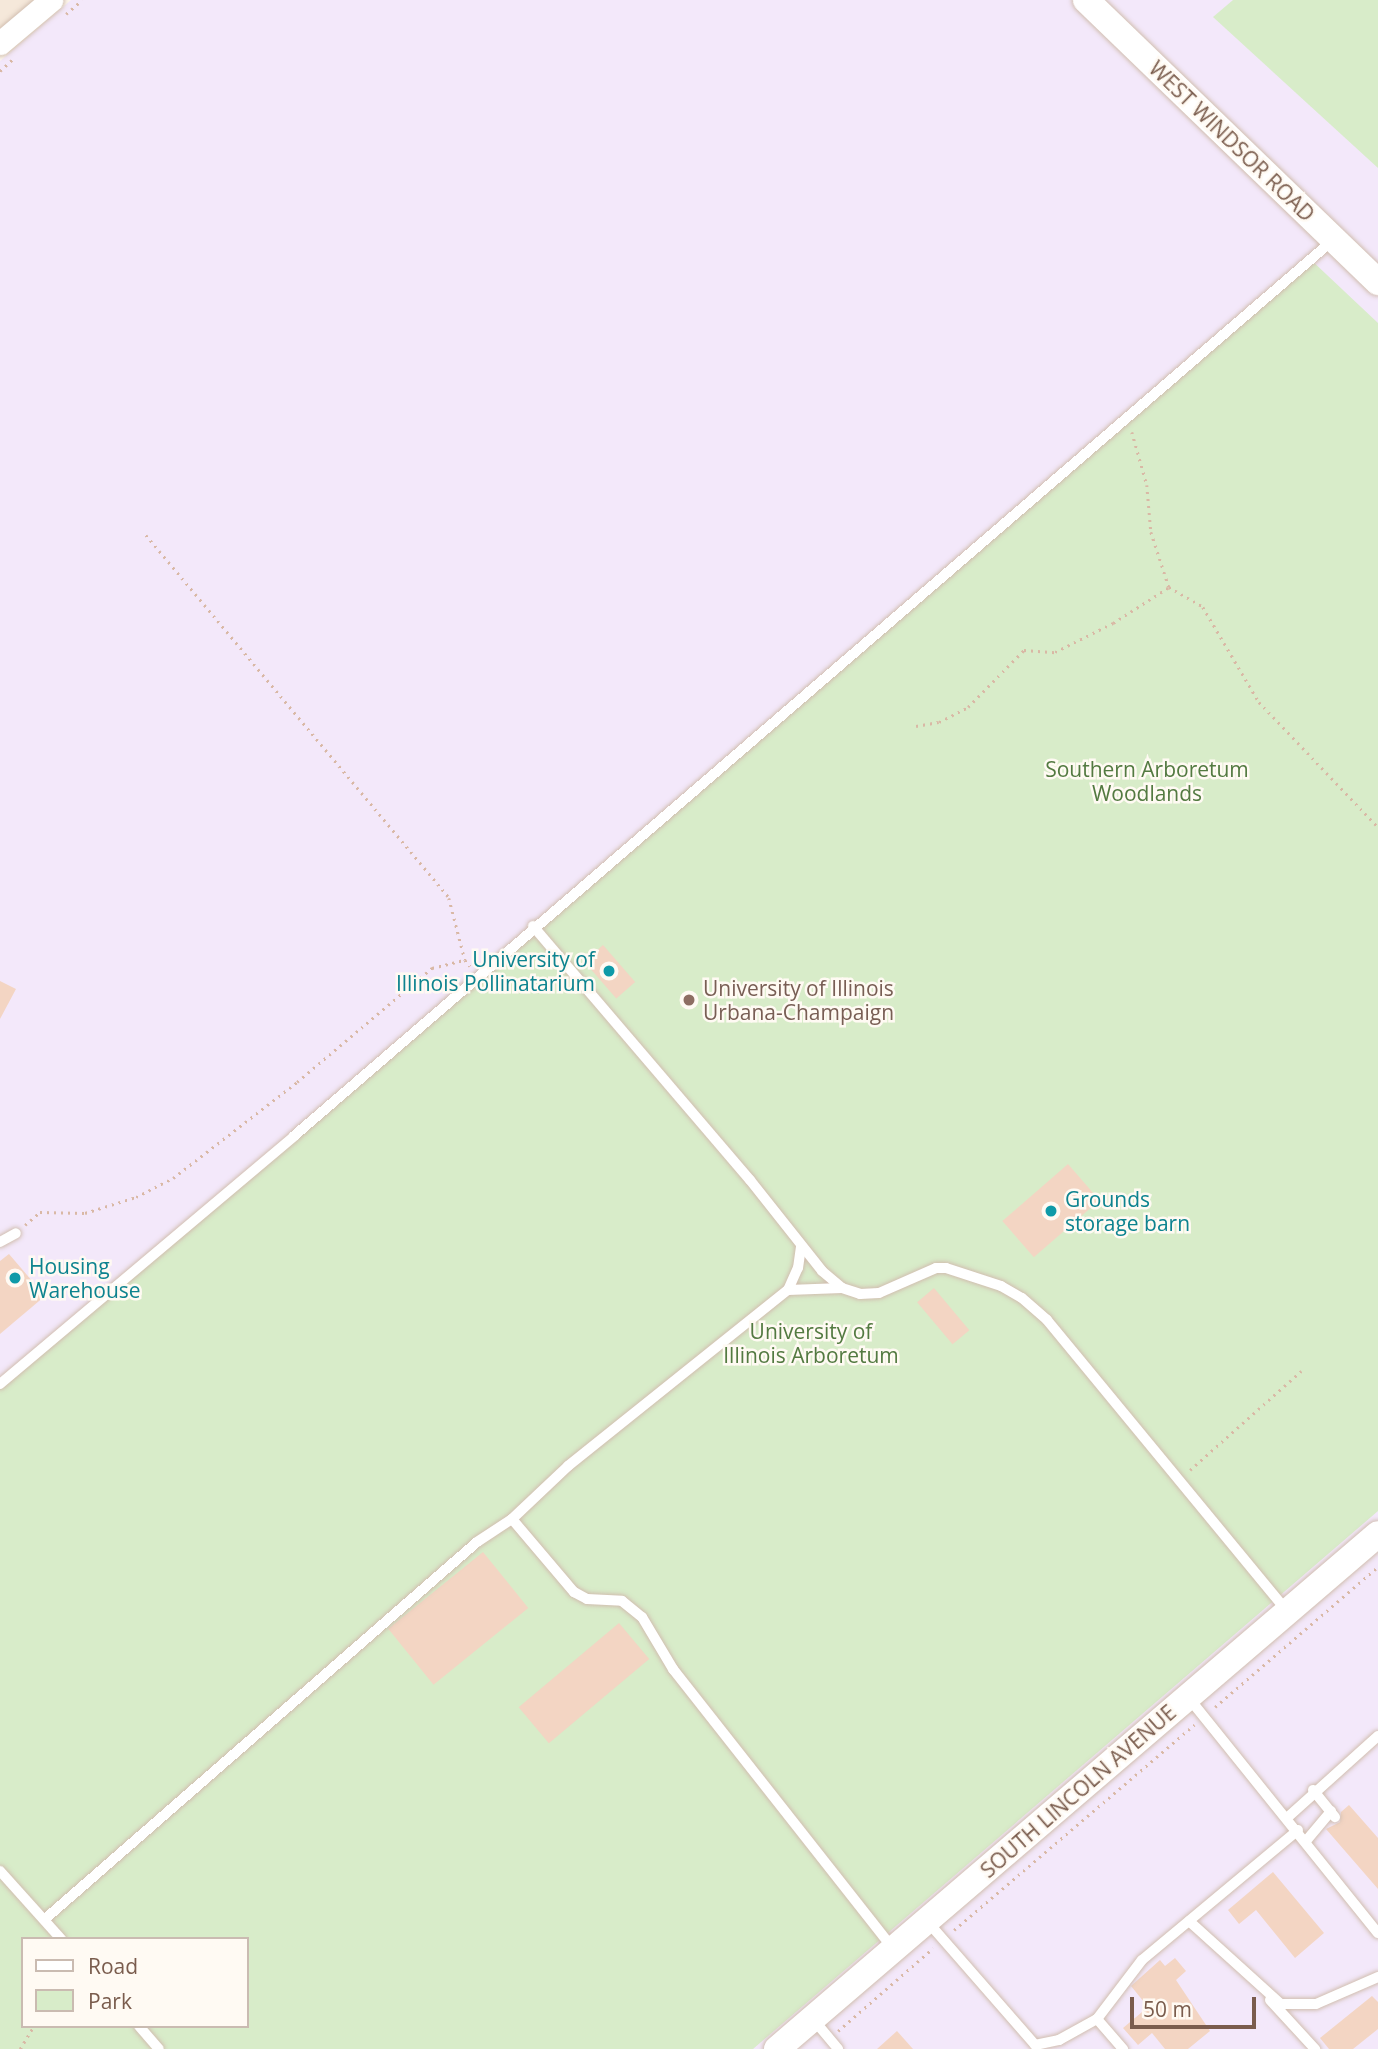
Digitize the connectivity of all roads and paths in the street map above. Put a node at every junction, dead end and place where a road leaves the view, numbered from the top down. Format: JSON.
{"nodes":[{"id":1,"x":51,"y":0,"type":"edge"},
{"id":2,"x":1086,"y":0,"type":"edge"},
{"id":3,"x":0,"y":43,"type":"edge"},
{"id":4,"x":1335,"y":239,"type":"junction"},
{"id":5,"x":1378,"y":282,"type":"edge"},
{"id":6,"x":1124,"y":420,"type":"junction"},
{"id":7,"x":146,"y":535,"type":"dead end"},
{"id":8,"x":1170,"y":587,"type":"junction"},
{"id":9,"x":916,"y":726,"type":"dead end"},
{"id":10,"x":1378,"y":827,"type":"edge"},
{"id":11,"x":533,"y":926,"type":"junction"},
{"id":12,"x":466,"y":960,"type":"junction"},
{"id":13,"x":476,"y":975,"type":"junction"},
{"id":14,"x":16,"y":1233,"type":"joint"},
{"id":15,"x":0,"y":1242,"type":"edge"},
{"id":16,"x":801,"y":1246,"type":"junction"},
{"id":17,"x":842,"y":1289,"type":"junction"},
{"id":18,"x":788,"y":1290,"type":"junction"},
{"id":19,"x":1301,"y":1371,"type":"dead end"},
{"id":20,"x":0,"y":1384,"type":"edge"},
{"id":21,"x":1180,"y":1480,"type":"junction"},
{"id":22,"x":512,"y":1519,"type":"junction"},
{"id":23,"x":1378,"y":1534,"type":"edge"},
{"id":24,"x":1378,"y":1567,"type":"edge"},
{"id":25,"x":1287,"y":1612,"type":"junction"},
{"id":26,"x":1196,"y":1706,"type":"junction"},
{"id":27,"x":1378,"y":1736,"type":"edge"},
{"id":28,"x":1313,"y":1790,"type":"junction"},
{"id":29,"x":1288,"y":1818,"type":"junction"},
{"id":30,"x":1298,"y":1830,"type":"junction"},
{"id":31,"x":1306,"y":1841,"type":"junction"},
{"id":32,"x":0,"y":1871,"type":"edge"},
{"id":33,"x":45,"y":1919,"type":"junction"},
{"id":34,"x":1189,"y":1921,"type":"junction"},
{"id":35,"x":935,"y":1930,"type":"junction"},
{"id":36,"x":1378,"y":1933,"type":"edge"},
{"id":37,"x":59,"y":1937,"type":"edge"},
{"id":38,"x":893,"y":1949,"type":"junction"},
{"id":39,"x":1378,"y":1977,"type":"edge"},
{"id":40,"x":1256,"y":1984,"type":"junction"},
{"id":41,"x":1097,"y":2019,"type":"junction"},
{"id":42,"x":33,"y":2028,"type":"edge"},
{"id":43,"x":141,"y":2028,"type":"edge"},
{"id":44,"x":821,"y":2029,"type":"junction"},
{"id":45,"x":1060,"y":2045,"type":"edge"},
{"id":46,"x":1031,"y":2047,"type":"edge"},
{"id":47,"x":20,"y":2049,"type":"edge"},
{"id":48,"x":159,"y":2049,"type":"edge"},
{"id":49,"x":777,"y":2049,"type":"edge"},
{"id":50,"x":838,"y":2049,"type":"edge"},
{"id":51,"x":1123,"y":2049,"type":"edge"},
{"id":52,"x":1315,"y":2049,"type":"edge"}],
"edges":[{"from":1,"to":3,"type":"street"},
{"from":2,"to":4,"type":"main road","name":"WEST WINDSOR ROAD"},
{"from":4,"to":5,"type":"main road","name":"WEST WINDSOR ROAD"},
{"from":4,"to":6,"type":"lane"},
{"from":6,"to":8,"type":"path"},
{"from":6,"to":11,"type":"lane"},
{"from":7,"to":12,"type":"path"},
{"from":8,"to":9,"type":"path"},
{"from":8,"to":10,"type":"path"},
{"from":11,"to":13,"type":"lane"},
{"from":11,"to":16,"type":"lane"},
{"from":12,"to":13,"type":"path"},
{"from":12,"to":14,"type":"path"},
{"from":13,"to":20,"type":"lane"},
{"from":14,"to":15,"type":"lane"},
{"from":16,"to":17,"type":"lane"},
{"from":16,"to":18,"type":"lane"},
{"from":17,"to":18,"type":"lane"},
{"from":17,"to":21,"type":"lane"},
{"from":18,"to":22,"type":"lane"},
{"from":19,"to":21,"type":"path"},
{"from":21,"to":25,"type":"lane"},
{"from":22,"to":33,"type":"lane"},
{"from":22,"to":38,"type":"lane"},
{"from":23,"to":25,"type":"main road","name":"SOUTH LINCOLN AVENUE"},
{"from":24,"to":26,"type":"path"},
{"from":25,"to":26,"type":"main road","name":"SOUTH LINCOLN AVENUE"},
{"from":26,"to":29,"type":"lane"},
{"from":26,"to":35,"type":"main road","name":"SOUTH LINCOLN AVENUE"},
{"from":26,"to":35,"type":"path"},
{"from":27,"to":28,"type":"lane"},
{"from":28,"to":29,"type":"lane"},
{"from":28,"to":31,"type":"lane"},
{"from":29,"to":30,"type":"lane"},
{"from":30,"to":31,"type":"lane"},
{"from":30,"to":34,"type":"lane"},
{"from":31,"to":36,"type":"lane"},
{"from":32,"to":33,"type":"lane"},
{"from":33,"to":37,"type":"lane"},
{"from":34,"to":40,"type":"lane"},
{"from":34,"to":41,"type":"lane"},
{"from":35,"to":38,"type":"main road","name":"SOUTH LINCOLN AVENUE"},
{"from":35,"to":44,"type":"path"},
{"from":35,"to":46,"type":"lane"},
{"from":38,"to":44,"type":"main road","name":"SOUTH LINCOLN AVENUE"},
{"from":39,"to":40,"type":"lane"},
{"from":40,"to":52,"type":"lane"},
{"from":41,"to":45,"type":"lane"},
{"from":41,"to":51,"type":"lane"},
{"from":42,"to":47,"type":"path"},
{"from":43,"to":48,"type":"lane"},
{"from":44,"to":49,"type":"main road","name":"SOUTH LINCOLN AVENUE"},
{"from":44,"to":50,"type":"lane"},
{"from":45,"to":46,"type":"lane"}]}
